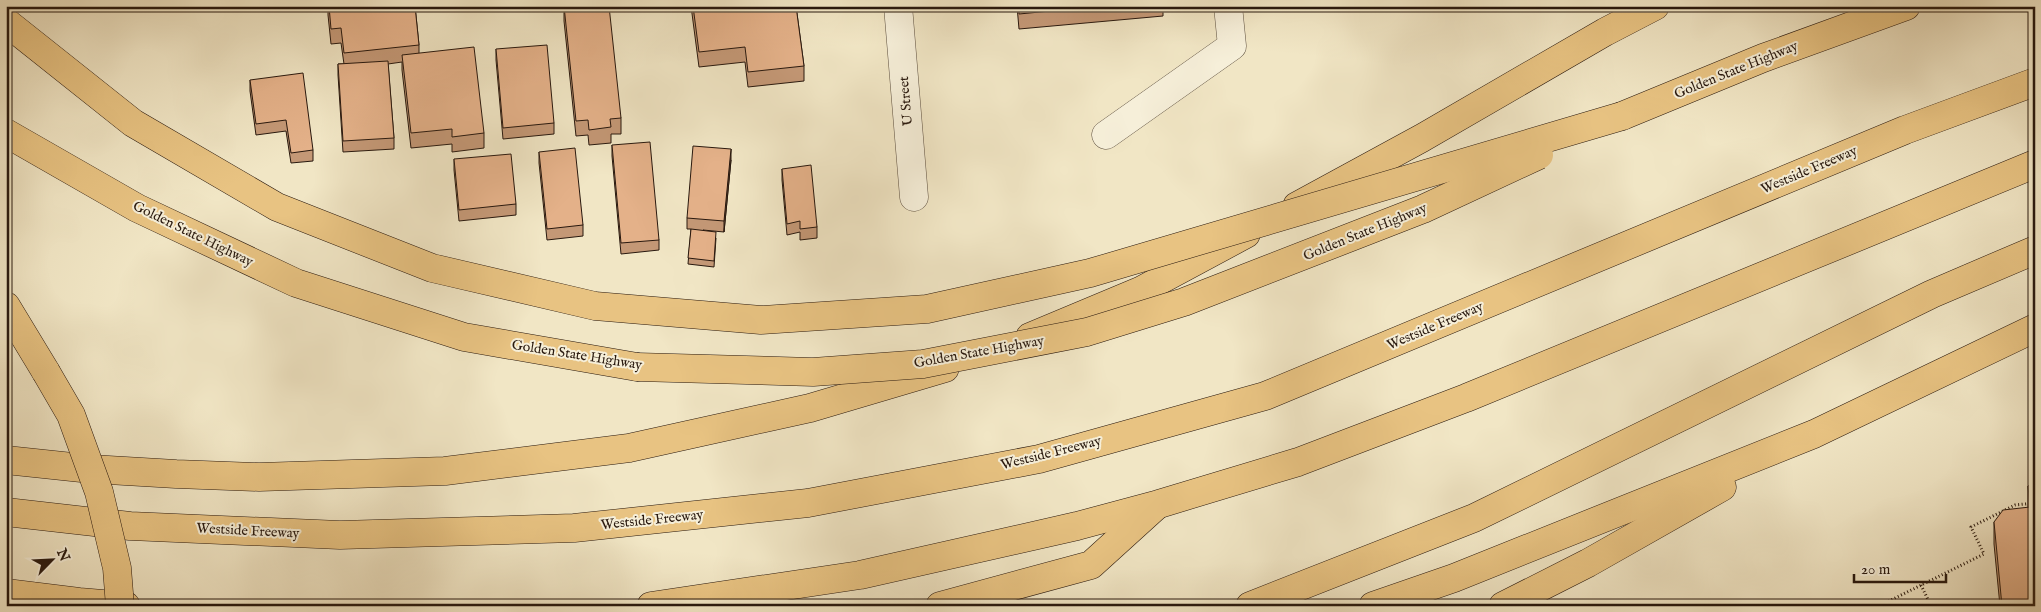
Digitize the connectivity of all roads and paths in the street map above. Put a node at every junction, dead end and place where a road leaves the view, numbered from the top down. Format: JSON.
{"nodes":[{"id":1,"x":898,"y":6,"type":"edge"},
{"id":2,"x":1228,"y":6,"type":"edge"},
{"id":3,"x":1655,"y":6,"type":"edge"},
{"id":4,"x":1884,"y":6,"type":"edge"},
{"id":5,"x":1906,"y":6,"type":"edge"},
{"id":6,"x":6,"y":22,"type":"edge"},
{"id":7,"x":1763,"y":58,"type":"junction"},
{"id":8,"x":2035,"y":82,"type":"edge"},
{"id":9,"x":1622,"y":116,"type":"junction"},
{"id":10,"x":6,"y":133,"type":"edge"},
{"id":11,"x":1106,"y":135,"type":"dead end"},
{"id":12,"x":2035,"y":164,"type":"edge"},
{"id":13,"x":914,"y":197,"type":"dead end"},
{"id":14,"x":2035,"y":250,"type":"edge"},
{"id":15,"x":6,"y":306,"type":"edge"},
{"id":16,"x":2035,"y":328,"type":"edge"},
{"id":17,"x":1814,"y":434,"type":"junction"},
{"id":18,"x":6,"y":460,"type":"edge"},
{"id":19,"x":2035,"y":503,"type":"edge"},
{"id":20,"x":1159,"y":504,"type":"junction"},
{"id":21,"x":6,"y":512,"type":"edge"},
{"id":22,"x":1921,"y":585,"type":"junction"},
{"id":23,"x":6,"y":593,"type":"edge"},
{"id":24,"x":120,"y":606,"type":"edge"},
{"id":25,"x":126,"y":606,"type":"edge"},
{"id":26,"x":650,"y":606,"type":"edge"},
{"id":27,"x":940,"y":606,"type":"edge"},
{"id":28,"x":1250,"y":606,"type":"edge"},
{"id":29,"x":1373,"y":606,"type":"edge"},
{"id":30,"x":1503,"y":606,"type":"edge"},
{"id":31,"x":1879,"y":606,"type":"edge"},
{"id":32,"x":1931,"y":606,"type":"edge"}],
"edges":[{"from":1,"to":13,"type":"street","name":"U Street"},
{"from":2,"to":11,"type":"street"},
{"from":3,"to":18,"type":"highway"},
{"from":4,"to":7,"type":"highway"},
{"from":5,"to":7,"type":"highway","name":"Golden State Highway"},
{"from":6,"to":9,"type":"highway","bridge":true},
{"from":7,"to":9,"type":"highway","name":"Golden State Highway"},
{"from":8,"to":21,"type":"highway","name":"Westside Freeway"},
{"from":9,"to":10,"type":"highway","name":"Golden State Highway","bridge":true},
{"from":12,"to":20,"type":"highway"},
{"from":14,"to":28,"type":"highway"},
{"from":15,"to":24,"type":"highway","bridge":true},
{"from":16,"to":17,"type":"highway"},
{"from":17,"to":29,"type":"highway"},
{"from":17,"to":30,"type":"highway"},
{"from":19,"to":22,"type":"path"},
{"from":20,"to":26,"type":"highway"},
{"from":20,"to":27,"type":"highway"},
{"from":22,"to":31,"type":"path"},
{"from":22,"to":32,"type":"path"},
{"from":23,"to":25,"type":"highway"}]}
